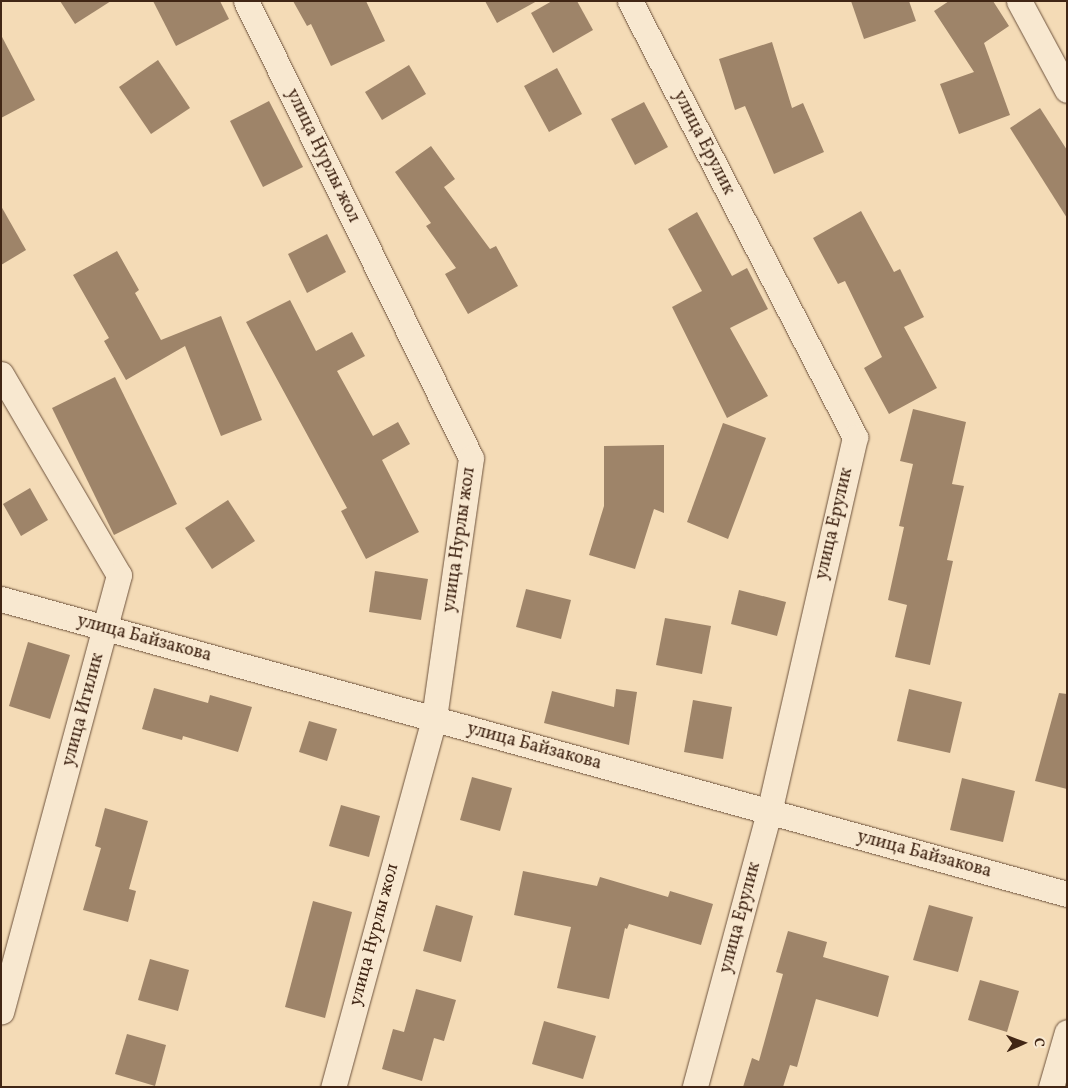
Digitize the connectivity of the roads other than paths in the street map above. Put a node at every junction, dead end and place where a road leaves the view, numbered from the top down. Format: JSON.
{"nodes":[{"id":1,"x":246,"y":1,"type":"edge"},
{"id":2,"x":630,"y":1,"type":"edge"},
{"id":3,"x":1019,"y":1,"type":"edge"},
{"id":4,"x":1067,"y":90,"type":"edge"},
{"id":5,"x":1,"y":374,"type":"edge"},
{"id":6,"x":1,"y":599,"type":"edge"},
{"id":7,"x":107,"y":629,"type":"junction"},
{"id":8,"x":434,"y":719,"type":"junction"},
{"id":9,"x":769,"y":812,"type":"junction"},
{"id":10,"x":1067,"y":894,"type":"edge"},
{"id":11,"x":1,"y":1011,"type":"edge"},
{"id":12,"x":1067,"y":1032,"type":"edge"},
{"id":13,"x":333,"y":1087,"type":"edge"},
{"id":14,"x":695,"y":1087,"type":"edge"},
{"id":15,"x":1051,"y":1087,"type":"edge"}],
"edges":[{"from":1,"to":8,"type":"street","name":"улица Нурлы жол"},
{"from":2,"to":9,"type":"street","name":"улица Ерулик"},
{"from":3,"to":4,"type":"street"},
{"from":5,"to":7,"type":"street","name":"улица Игилик"},
{"from":6,"to":7,"type":"street","name":"улица Байзакова"},
{"from":7,"to":8,"type":"street","name":"улица Байзакова"},
{"from":7,"to":11,"type":"street","name":"улица Игилик"},
{"from":8,"to":9,"type":"street","name":"улица Байзакова"},
{"from":8,"to":13,"type":"street","name":"улица Нурлы жол"},
{"from":9,"to":10,"type":"street","name":"улица Байзакова"},
{"from":9,"to":14,"type":"street","name":"улица Ерулик"},
{"from":12,"to":15,"type":"street"}]}
